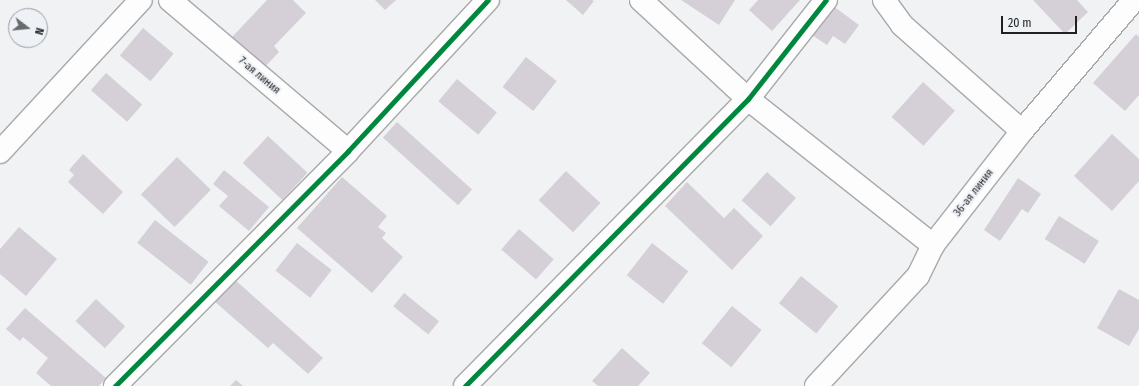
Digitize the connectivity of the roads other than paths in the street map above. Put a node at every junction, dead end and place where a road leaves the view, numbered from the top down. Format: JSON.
{"nodes":[{"id":1,"x":141,"y":0,"type":"edge"},
{"id":2,"x":170,"y":0,"type":"edge"},
{"id":3,"x":488,"y":0,"type":"edge"},
{"id":4,"x":641,"y":0,"type":"edge"},
{"id":5,"x":826,"y":0,"type":"edge"},
{"id":6,"x":884,"y":0,"type":"edge"},
{"id":7,"x":1134,"y":0,"type":"edge"},
{"id":8,"x":748,"y":99,"type":"junction"},
{"id":9,"x":1022,"y":131,"type":"junction"},
{"id":10,"x":348,"y":151,"type":"junction"},
{"id":11,"x":0,"y":152,"type":"edge"},
{"id":12,"x":933,"y":245,"type":"junction"},
{"id":13,"x":115,"y":386,"type":"edge"},
{"id":14,"x":465,"y":386,"type":"edge"},
{"id":15,"x":816,"y":386,"type":"edge"}],
"edges":[{"from":1,"to":11,"type":"street"},
{"from":2,"to":10,"type":"street","name":"7-ая линия"},
{"from":3,"to":10,"type":"street"},
{"from":4,"to":8,"type":"street"},
{"from":5,"to":8,"type":"street"},
{"from":6,"to":9,"type":"street"},
{"from":7,"to":9,"type":"street","name":"36-ая линия"},
{"from":8,"to":12,"type":"street"},
{"from":8,"to":14,"type":"street"},
{"from":9,"to":12,"type":"street","name":"36-ая линия"},
{"from":10,"to":13,"type":"street"},
{"from":12,"to":15,"type":"street","name":"36-ая линия"}]}
